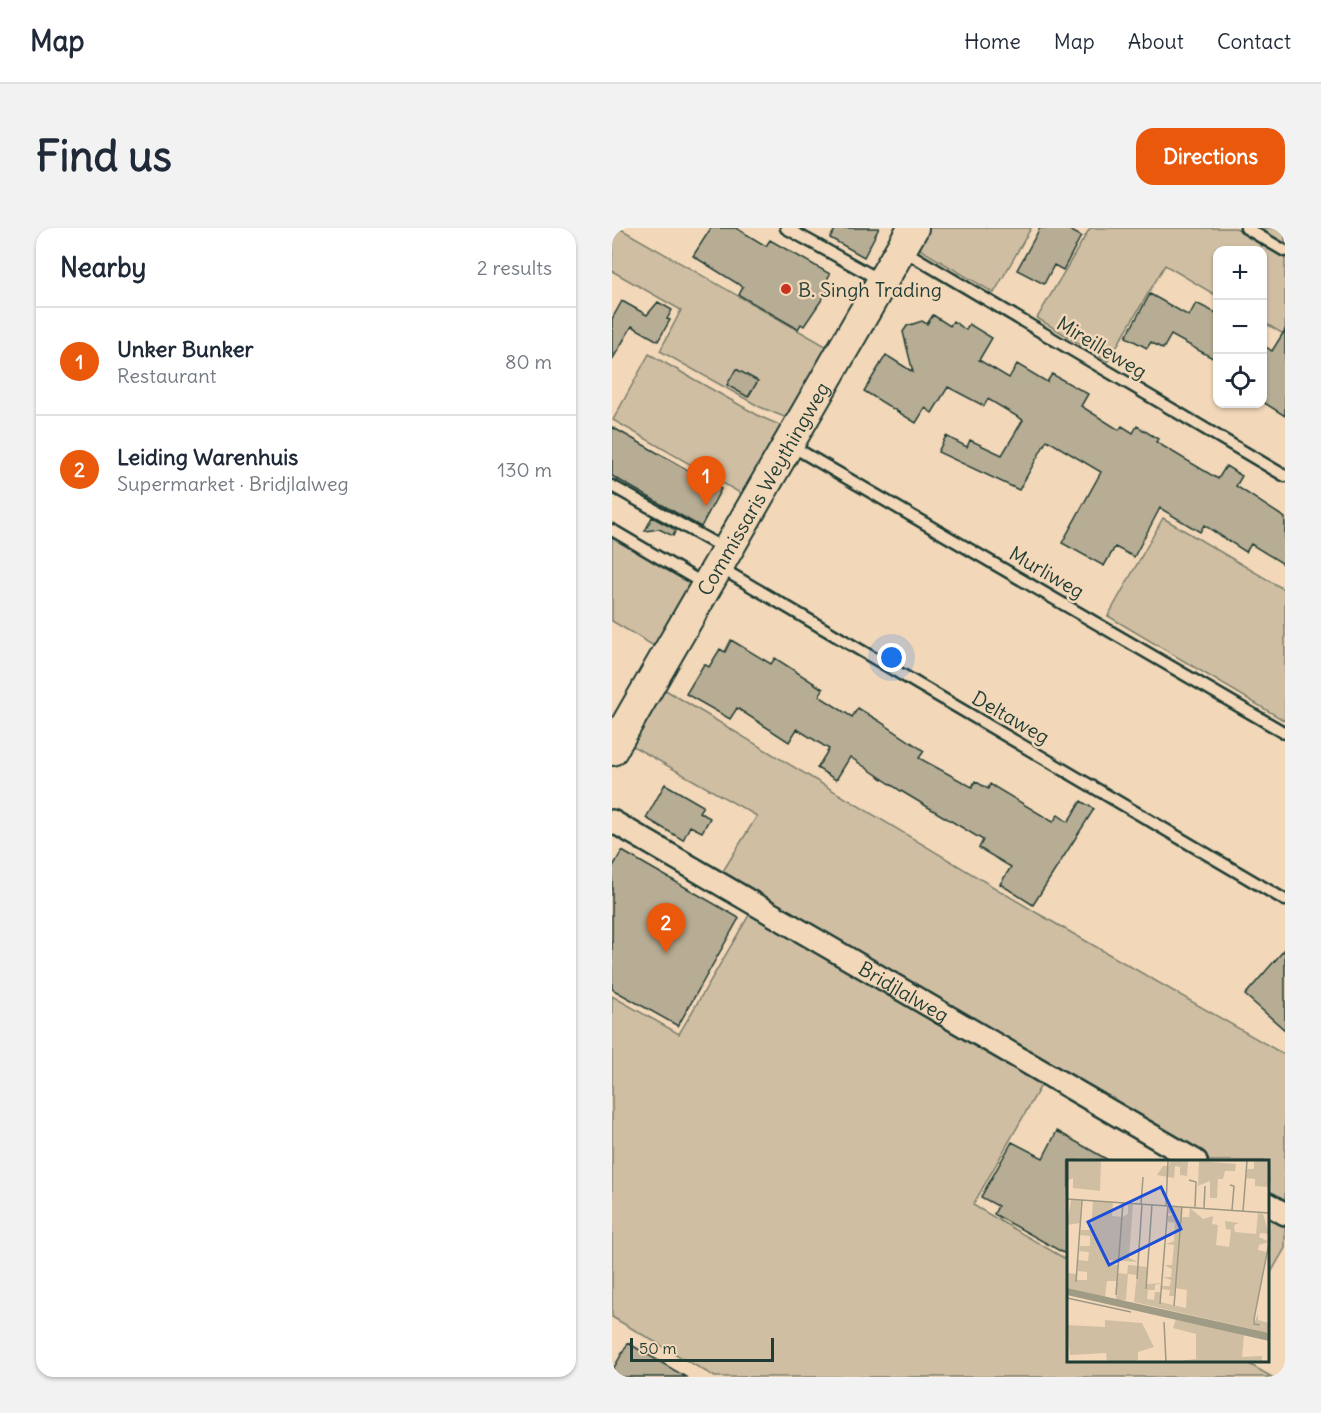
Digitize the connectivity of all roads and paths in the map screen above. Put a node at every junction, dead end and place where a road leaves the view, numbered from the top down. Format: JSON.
{"nodes":[{"id":1,"x":786,"y":228,"type":"edge"},
{"id":2,"x":1246,"y":228,"type":"edge"},
{"id":3,"x":907,"y":239,"type":"edge"},
{"id":4,"x":1285,"y":251,"type":"edge"},
{"id":5,"x":883,"y":282,"type":"junction"},
{"id":6,"x":789,"y":444,"type":"junction"},
{"id":7,"x":1285,"y":476,"type":"edge"},
{"id":8,"x":612,"y":486,"type":"edge"},
{"id":9,"x":612,"y":530,"type":"edge"},
{"id":10,"x":718,"y":568,"type":"junction"},
{"id":11,"x":1285,"y":733,"type":"edge"},
{"id":12,"x":612,"y":750,"type":"edge"},
{"id":13,"x":614,"y":826,"type":"edge"},
{"id":14,"x":1285,"y":900,"type":"edge"},
{"id":15,"x":1194,"y":1160,"type":"edge"},
{"id":16,"x":1270,"y":1205,"type":"edge"},
{"id":17,"x":1285,"y":1214,"type":"edge"}],
"edges":[{"from":1,"to":5,"type":"lane"},
{"from":2,"to":4,"type":"lane"},
{"from":3,"to":5,"type":"main road","name":"Commissaris Weythingweg"},
{"from":3,"to":7,"type":"lane","name":"Mireilleweg"},
{"from":5,"to":6,"type":"main road","name":"Commissaris Weythingweg"},
{"from":6,"to":10,"type":"main road","name":"Commissaris Weythingweg"},
{"from":6,"to":11,"type":"lane","name":"Murliweg"},
{"from":8,"to":10,"type":"lane"},
{"from":9,"to":10,"type":"lane"},
{"from":10,"to":12,"type":"main road","name":"Commissaris Weythingweg"},
{"from":10,"to":14,"type":"lane","name":"Deltaweg"},
{"from":13,"to":15,"type":"street","name":"Bridjlalweg"},
{"from":16,"to":17,"type":"street"}]}
